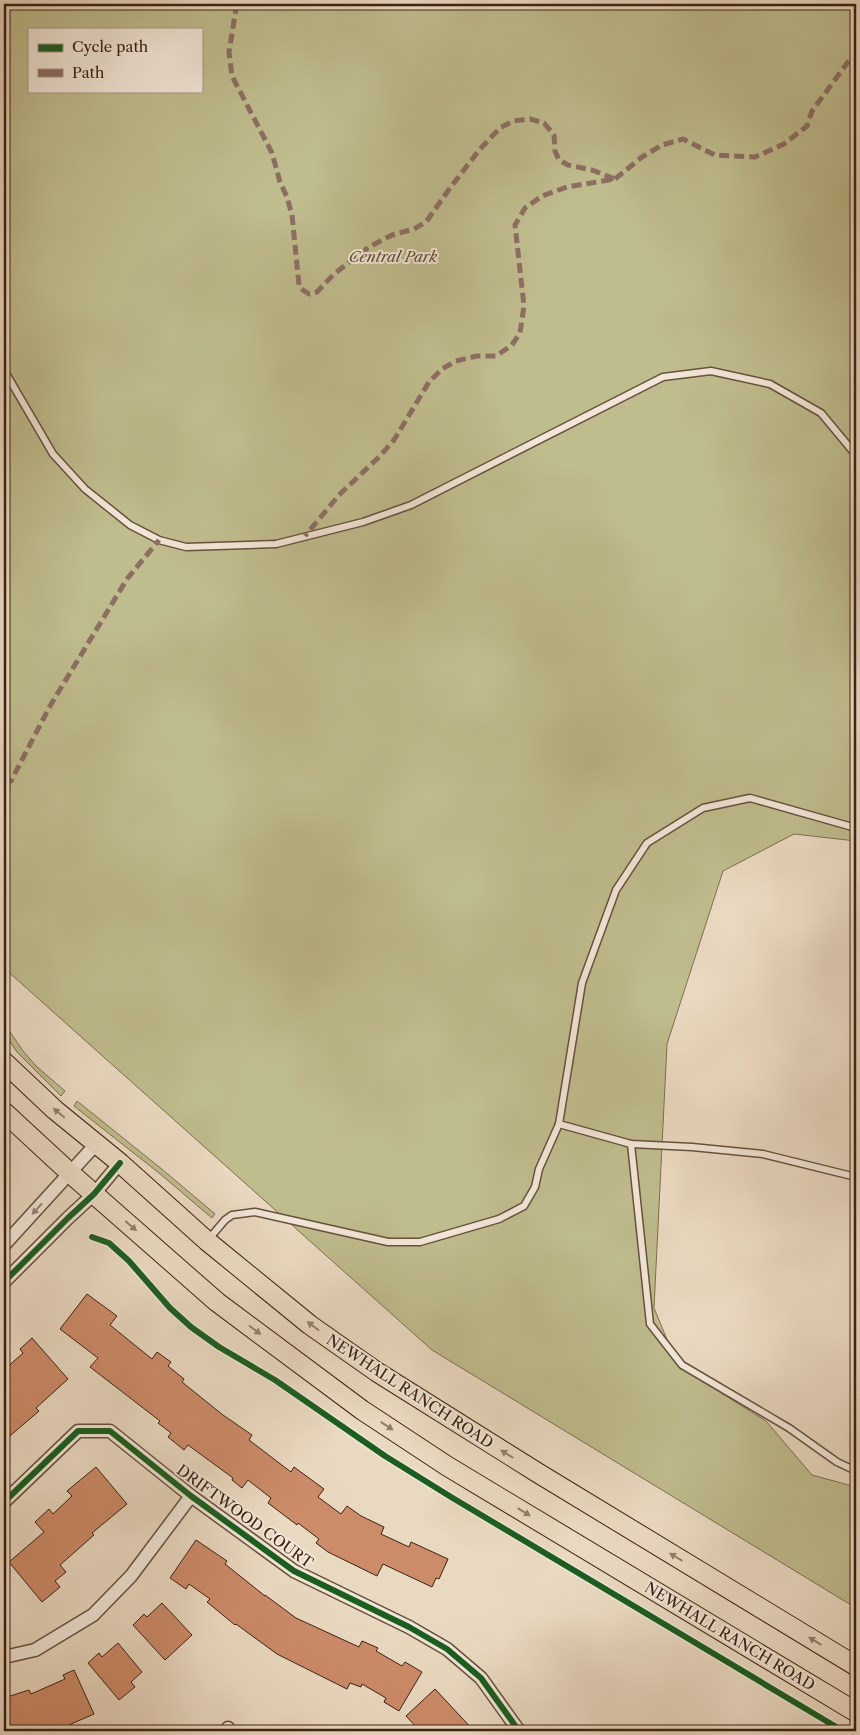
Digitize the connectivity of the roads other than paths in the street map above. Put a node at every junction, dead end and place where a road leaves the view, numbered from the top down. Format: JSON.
{"nodes":[{"id":1,"x":4,"y":370,"type":"edge"},
{"id":2,"x":856,"y":455,"type":"edge"},
{"id":3,"x":856,"y":828,"type":"edge"},
{"id":4,"x":4,"y":1062,"type":"edge"},
{"id":5,"x":4,"y":1112,"type":"edge"},
{"id":6,"x":559,"y":1124,"type":"junction"},
{"id":7,"x":97,"y":1143,"type":"junction"},
{"id":8,"x":631,"y":1144,"type":"junction"},
{"id":9,"x":120,"y":1163,"type":"junction"},
{"id":10,"x":70,"y":1173,"type":"junction"},
{"id":11,"x":856,"y":1177,"type":"edge"},
{"id":12,"x":94,"y":1194,"type":"junction"},
{"id":13,"x":207,"y":1241,"type":"junction"},
{"id":14,"x":4,"y":1245,"type":"edge"},
{"id":15,"x":4,"y":1282,"type":"edge"},
{"id":16,"x":856,"y":1470,"type":"edge"},
{"id":17,"x":191,"y":1496,"type":"junction"},
{"id":18,"x":4,"y":1502,"type":"edge"},
{"id":19,"x":4,"y":1657,"type":"edge"},
{"id":20,"x":856,"y":1666,"type":"edge"},
{"id":21,"x":856,"y":1712,"type":"edge"},
{"id":22,"x":519,"y":1731,"type":"edge"}],
"edges":[{"from":1,"to":2,"type":"lane"},
{"from":3,"to":6,"type":"lane"},
{"from":7,"to":4,"type":"main road","name":"NEWHALL RANCH ROAD","one_way":true},
{"from":5,"to":10,"type":"main road","name":"NEWHALL RANCH ROAD"},
{"from":6,"to":8,"type":"lane"},
{"from":6,"to":13,"type":"lane"},
{"from":7,"to":9,"type":"main road","name":"NEWHALL RANCH ROAD"},
{"from":7,"to":10,"type":"street"},
{"from":8,"to":11,"type":"lane"},
{"from":8,"to":16,"type":"lane"},
{"from":9,"to":12,"type":"street"},
{"from":9,"to":13,"type":"main road","name":"NEWHALL RANCH ROAD"},
{"from":10,"to":12,"type":"main road","name":"NEWHALL RANCH ROAD"},
{"from":10,"to":14,"type":"street","one_way":true},
{"from":12,"to":15,"type":"street"},
{"from":12,"to":21,"type":"main road","name":"NEWHALL RANCH ROAD","one_way":true},
{"from":20,"to":13,"type":"main road","name":"NEWHALL RANCH ROAD","one_way":true},
{"from":17,"to":18,"type":"street","name":"DRIFTWOOD COURT"},
{"from":17,"to":19,"type":"street"},
{"from":17,"to":22,"type":"street","name":"DRIFTWOOD COURT"}]}
